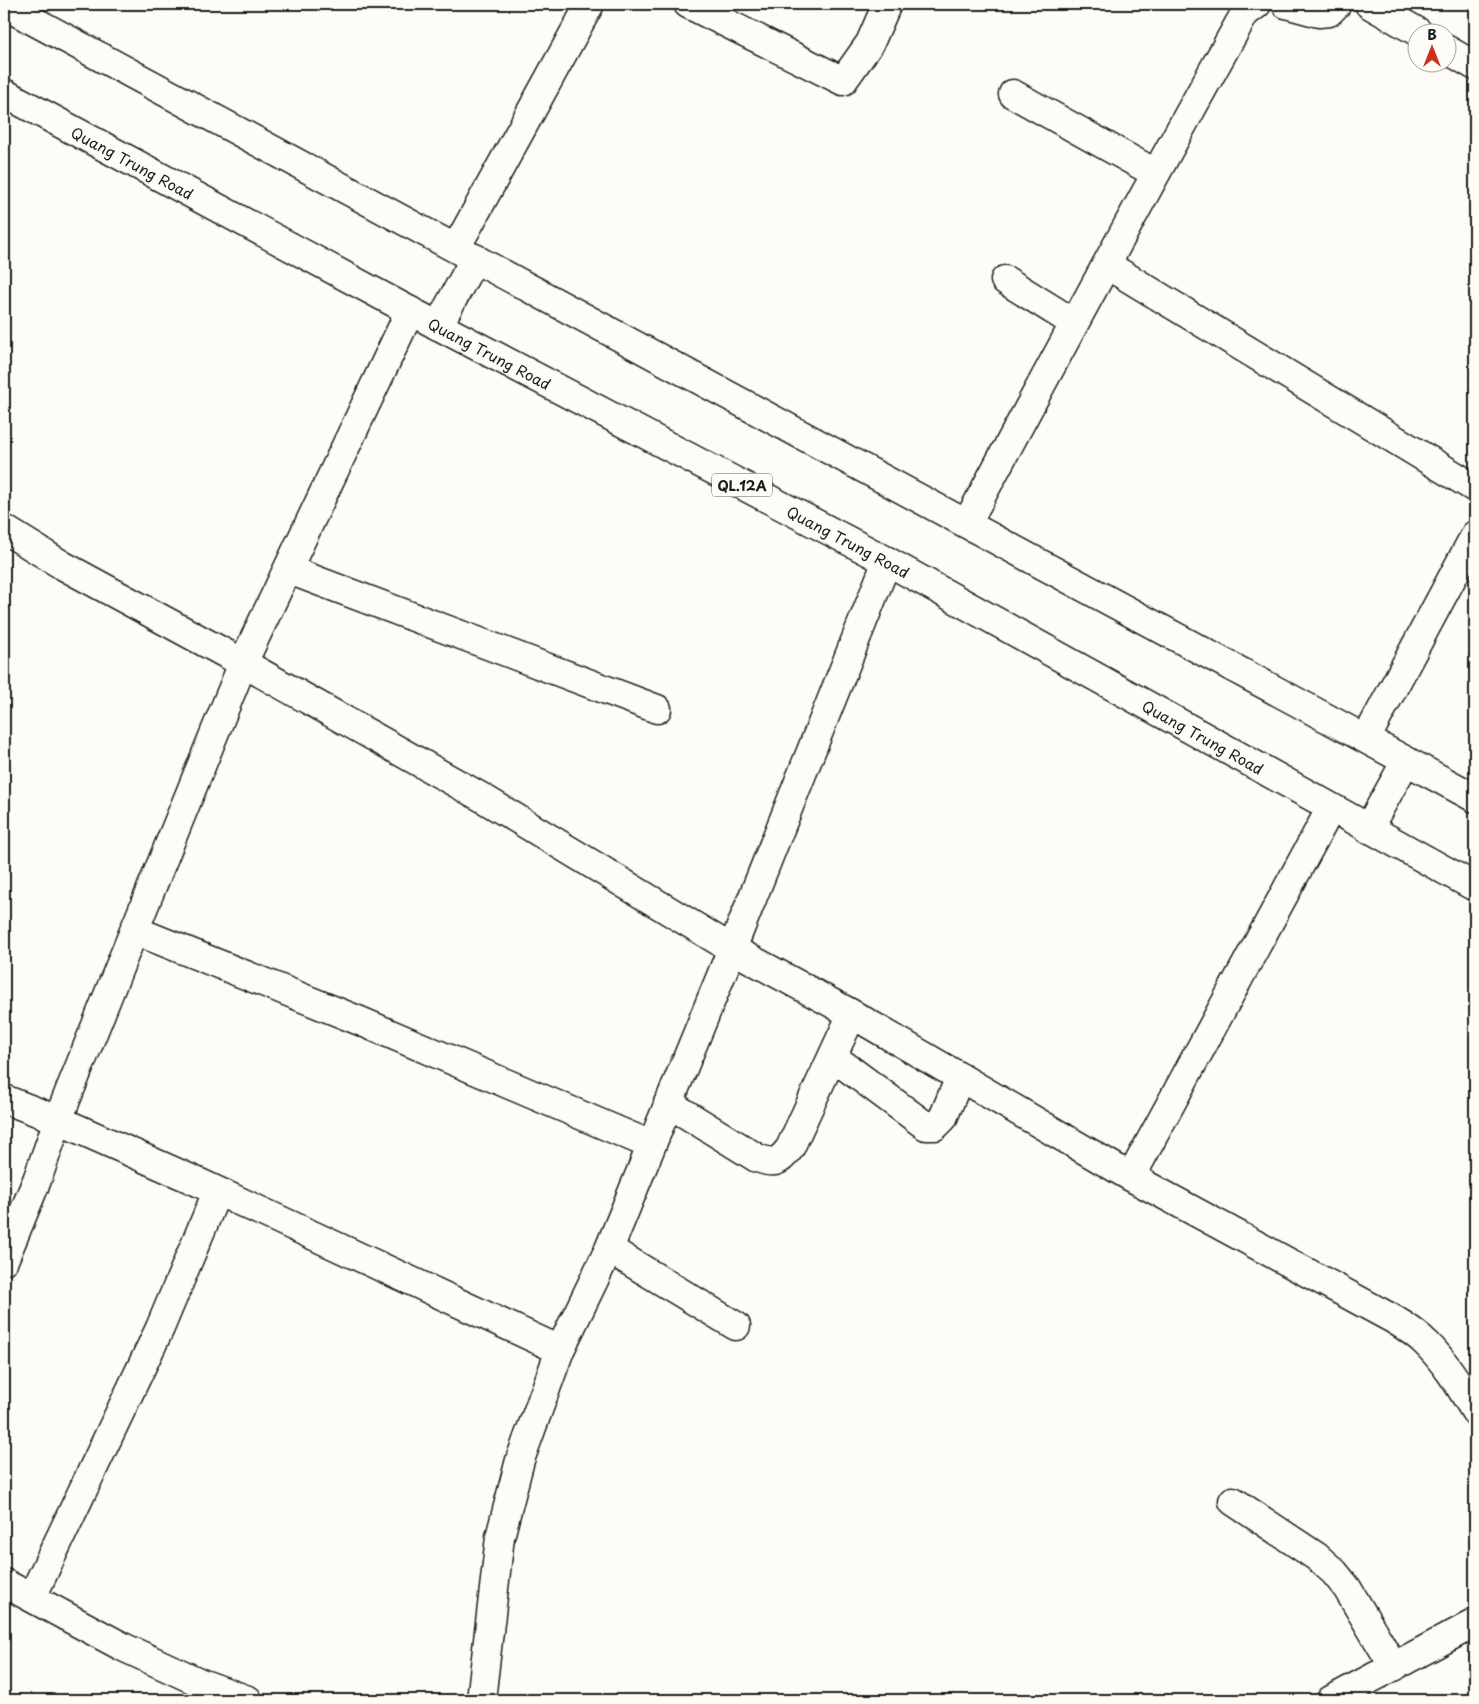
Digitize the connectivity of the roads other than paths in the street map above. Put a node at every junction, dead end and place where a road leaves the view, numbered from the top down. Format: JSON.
{"nodes":[{"id":1,"x":590,"y":4,"type":"edge"},
{"id":2,"x":688,"y":4,"type":"edge"},
{"id":3,"x":887,"y":4,"type":"edge"},
{"id":4,"x":1257,"y":4,"type":"edge"},
{"id":5,"x":1286,"y":4,"type":"edge"},
{"id":6,"x":1337,"y":4,"type":"edge"},
{"id":7,"x":1370,"y":4,"type":"edge"},
{"id":8,"x":4,"y":5,"type":"edge"},
{"id":9,"x":1406,"y":25,"type":"edge"},
{"id":10,"x":1456,"y":55,"type":"edge"},
{"id":11,"x":1475,"y":66,"type":"edge"},
{"id":12,"x":4,"y":93,"type":"edge"},
{"id":13,"x":1012,"y":94,"type":"dead end"},
{"id":14,"x":1155,"y":174,"type":"junction"},
{"id":15,"x":466,"y":253,"type":"junction"},
{"id":16,"x":1107,"y":265,"type":"junction"},
{"id":17,"x":1005,"y":280,"type":"dead end"},
{"id":18,"x":410,"y":311,"type":"junction"},
{"id":19,"x":1074,"y":323,"type":"junction"},
{"id":20,"x":438,"y":326,"type":"junction"},
{"id":21,"x":1475,"y":488,"type":"edge"},
{"id":22,"x":967,"y":524,"type":"junction"},
{"id":23,"x":4,"y":529,"type":"edge"},
{"id":24,"x":1475,"y":534,"type":"edge"},
{"id":25,"x":887,"y":561,"type":"junction"},
{"id":26,"x":289,"y":570,"type":"junction"},
{"id":27,"x":243,"y":663,"type":"junction"},
{"id":28,"x":657,"y":709,"type":"dead end"},
{"id":29,"x":1366,"y":740,"type":"junction"},
{"id":30,"x":1406,"y":761,"type":"junction"},
{"id":31,"x":1475,"y":798,"type":"edge"},
{"id":32,"x":1331,"y":808,"type":"junction"},
{"id":33,"x":1368,"y":829,"type":"junction"},
{"id":34,"x":1475,"y":887,"type":"edge"},
{"id":35,"x":134,"y":930,"type":"junction"},
{"id":36,"x":732,"y":949,"type":"junction"},
{"id":37,"x":852,"y":1014,"type":"junction"},
{"id":38,"x":833,"y":1057,"type":"junction"},
{"id":39,"x":960,"y":1077,"type":"junction"},
{"id":40,"x":4,"y":1099,"type":"edge"},
{"id":41,"x":668,"y":1103,"type":"junction"},
{"id":42,"x":58,"y":1120,"type":"junction"},
{"id":43,"x":651,"y":1145,"type":"junction"},
{"id":44,"x":1131,"y":1177,"type":"junction"},
{"id":45,"x":217,"y":1192,"type":"junction"},
{"id":46,"x":609,"y":1248,"type":"junction"},
{"id":47,"x":4,"y":1260,"type":"edge"},
{"id":48,"x":736,"y":1326,"type":"dead end"},
{"id":49,"x":560,"y":1350,"type":"junction"},
{"id":50,"x":1475,"y":1411,"type":"edge"},
{"id":51,"x":1233,"y":1501,"type":"dead end"},
{"id":52,"x":4,"y":1582,"type":"edge"},
{"id":53,"x":32,"y":1597,"type":"junction"},
{"id":54,"x":1475,"y":1623,"type":"edge"},
{"id":55,"x":1394,"y":1667,"type":"junction"},
{"id":56,"x":248,"y":1700,"type":"edge"},
{"id":57,"x":481,"y":1700,"type":"edge"},
{"id":58,"x":1331,"y":1700,"type":"edge"}],
"edges":[{"from":1,"to":15,"type":"main road"},
{"from":2,"to":3,"type":"main road"},
{"from":4,"to":14,"type":"main road"},
{"from":5,"to":6,"type":"main road"},
{"from":7,"to":9,"type":"main road"},
{"from":8,"to":15,"type":"main road"},
{"from":10,"to":11,"type":"main road"},
{"from":12,"to":18,"type":"main road","name":"Quang Trung Road","number":"QL.12A"},
{"from":13,"to":14,"type":"main road"},
{"from":14,"to":16,"type":"main road"},
{"from":15,"to":20,"type":"main road"},
{"from":15,"to":22,"type":"main road"},
{"from":16,"to":19,"type":"main road"},
{"from":16,"to":21,"type":"main road"},
{"from":17,"to":19,"type":"main road"},
{"from":18,"to":20,"type":"main road","name":"Quang Trung Road","number":"QL.12A"},
{"from":18,"to":26,"type":"main road"},
{"from":19,"to":22,"type":"main road"},
{"from":20,"to":25,"type":"main road","name":"Quang Trung Road","number":"QL.12A"},
{"from":22,"to":29,"type":"main road"},
{"from":23,"to":27,"type":"main road"},
{"from":24,"to":29,"type":"main road"},
{"from":25,"to":32,"type":"main road","name":"Quang Trung Road","number":"QL.12A"},
{"from":25,"to":36,"type":"main road"},
{"from":26,"to":27,"type":"main road"},
{"from":26,"to":28,"type":"main road"},
{"from":27,"to":35,"type":"main road"},
{"from":27,"to":36,"type":"main road"},
{"from":29,"to":30,"type":"main road"},
{"from":30,"to":31,"type":"main road"},
{"from":30,"to":33,"type":"main road"},
{"from":32,"to":33,"type":"main road","name":"Quang Trung Road","number":"QL.12A"},
{"from":32,"to":44,"type":"main road"},
{"from":33,"to":34,"type":"main road","name":"Quang Trung Road","number":"QL.12A"},
{"from":35,"to":42,"type":"main road"},
{"from":35,"to":43,"type":"main road"},
{"from":36,"to":37,"type":"main road"},
{"from":36,"to":41,"type":"main road"},
{"from":37,"to":38,"type":"main road"},
{"from":37,"to":39,"type":"main road"},
{"from":38,"to":39,"type":"main road"},
{"from":38,"to":41,"type":"main road"},
{"from":39,"to":44,"type":"main road"},
{"from":40,"to":42,"type":"main road"},
{"from":41,"to":43,"type":"main road"},
{"from":42,"to":45,"type":"main road"},
{"from":42,"to":47,"type":"main road"},
{"from":43,"to":46,"type":"main road"},
{"from":44,"to":50,"type":"main road"},
{"from":45,"to":49,"type":"main road"},
{"from":45,"to":53,"type":"main road"},
{"from":46,"to":48,"type":"main road"},
{"from":46,"to":49,"type":"main road"},
{"from":49,"to":57,"type":"main road"},
{"from":51,"to":55,"type":"main road"},
{"from":52,"to":53,"type":"main road"},
{"from":53,"to":56,"type":"main road"},
{"from":54,"to":55,"type":"main road"},
{"from":55,"to":58,"type":"main road"}]}
